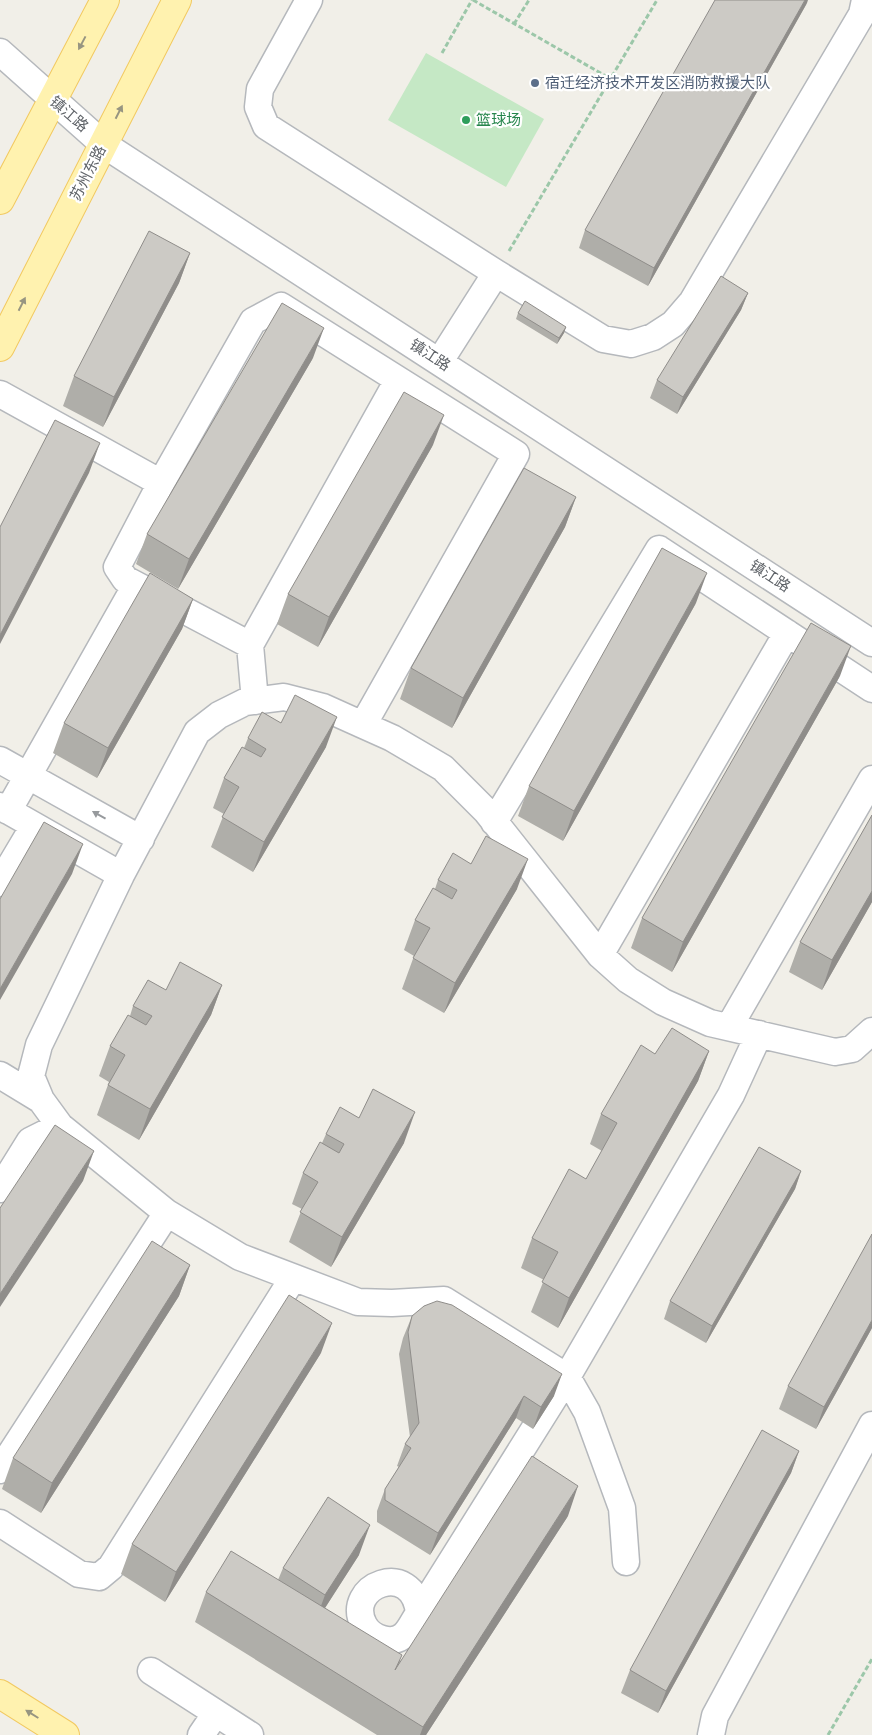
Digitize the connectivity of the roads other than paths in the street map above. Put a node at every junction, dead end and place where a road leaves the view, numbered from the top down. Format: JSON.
{"nodes":[{"id":1,"x":105,"y":0,"type":"edge"},
{"id":2,"x":177,"y":0,"type":"edge"},
{"id":3,"x":309,"y":0,"type":"edge"},
{"id":4,"x":865,"y":0,"type":"edge"},
{"id":5,"x":0,"y":52,"type":"edge"},
{"id":6,"x":52,"y":100,"type":"junction"},
{"id":7,"x":103,"y":144,"type":"junction"},
{"id":8,"x":0,"y":200,"type":"edge"},
{"id":9,"x":496,"y":273,"type":"junction"},
{"id":10,"x":0,"y":347,"type":"edge"},
{"id":11,"x":440,"y":361,"type":"junction"},
{"id":12,"x":398,"y":380,"type":"junction"},
{"id":13,"x":0,"y":394,"type":"edge"},
{"id":14,"x":161,"y":483,"type":"junction"},
{"id":15,"x":136,"y":585,"type":"junction"},
{"id":16,"x":787,"y":633,"type":"junction"},
{"id":17,"x":872,"y":643,"type":"edge"},
{"id":18,"x":250,"y":645,"type":"junction"},
{"id":19,"x":872,"y":689,"type":"edge"},
{"id":20,"x":255,"y":700,"type":"junction"},
{"id":21,"x":363,"y":725,"type":"junction"},
{"id":22,"x":0,"y":760,"type":"edge"},
{"id":23,"x":28,"y":776,"type":"junction"},
{"id":24,"x":872,"y":779,"type":"edge"},
{"id":25,"x":4,"y":808,"type":"edge"},
{"id":26,"x":494,"y":822,"type":"junction"},
{"id":27,"x":34,"y":826,"type":"junction"},
{"id":28,"x":141,"y":839,"type":"junction"},
{"id":29,"x":121,"y":875,"type":"junction"},
{"id":30,"x":0,"y":883,"type":"edge"},
{"id":31,"x":600,"y":955,"type":"junction"},
{"id":32,"x":729,"y":1027,"type":"junction"},
{"id":33,"x":872,"y":1031,"type":"edge"},
{"id":34,"x":759,"y":1034,"type":"junction"},
{"id":35,"x":0,"y":1075,"type":"edge"},
{"id":36,"x":41,"y":1100,"type":"junction"},
{"id":37,"x":60,"y":1126,"type":"junction"},
{"id":38,"x":0,"y":1189,"type":"edge"},
{"id":39,"x":167,"y":1213,"type":"junction"},
{"id":40,"x":293,"y":1278,"type":"junction"},
{"id":41,"x":567,"y":1377,"type":"junction"},
{"id":42,"x":872,"y":1425,"type":"edge"},
{"id":43,"x":0,"y":1470,"type":"edge"},
{"id":44,"x":0,"y":1523,"type":"edge"},
{"id":45,"x":626,"y":1562,"type":"dead end"},
{"id":46,"x":419,"y":1613,"type":"dead end"},
{"id":47,"x":151,"y":1670,"type":"dead end"},
{"id":48,"x":0,"y":1694,"type":"edge"},
{"id":49,"x":216,"y":1713,"type":"junction"},
{"id":50,"x":65,"y":1735,"type":"edge"},
{"id":51,"x":201,"y":1735,"type":"edge"},
{"id":52,"x":250,"y":1735,"type":"edge"},
{"id":53,"x":711,"y":1735,"type":"edge"}],
"edges":[{"from":1,"to":6,"type":"main road","one_way":true},
{"from":7,"to":2,"type":"main road","name":"苏州东路","one_way":true},
{"from":3,"to":9,"type":"street"},
{"from":4,"to":9,"type":"street"},
{"from":5,"to":6,"type":"street","name":"镇江路"},
{"from":6,"to":7,"type":"street","name":"镇江路"},
{"from":6,"to":8,"type":"main road"},
{"from":10,"to":7,"type":"main road","name":"苏州东路","one_way":true},
{"from":7,"to":11,"type":"street","name":"镇江路"},
{"from":9,"to":11,"type":"street"},
{"from":11,"to":17,"type":"street","name":"镇江路"},
{"from":12,"to":14,"type":"street"},
{"from":12,"to":18,"type":"street"},
{"from":12,"to":21,"type":"street"},
{"from":13,"to":14,"type":"street"},
{"from":14,"to":15,"type":"street"},
{"from":15,"to":18,"type":"street"},
{"from":15,"to":23,"type":"street"},
{"from":16,"to":19,"type":"street"},
{"from":16,"to":26,"type":"street"},
{"from":16,"to":31,"type":"street"},
{"from":18,"to":20,"type":"street"},
{"from":20,"to":21,"type":"street"},
{"from":20,"to":28,"type":"street"},
{"from":21,"to":26,"type":"street"},
{"from":22,"to":23,"type":"street"},
{"from":23,"to":25,"type":"street"},
{"from":28,"to":23,"type":"street","one_way":true},
{"from":24,"to":32,"type":"street"},
{"from":25,"to":27,"type":"street"},
{"from":26,"to":31,"type":"street"},
{"from":27,"to":29,"type":"street"},
{"from":27,"to":30,"type":"street"},
{"from":28,"to":29,"type":"street"},
{"from":29,"to":36,"type":"street"},
{"from":31,"to":32,"type":"street"},
{"from":32,"to":34,"type":"street"},
{"from":33,"to":34,"type":"street"},
{"from":34,"to":41,"type":"street"},
{"from":35,"to":36,"type":"street"},
{"from":36,"to":37,"type":"street"},
{"from":37,"to":38,"type":"street"},
{"from":37,"to":39,"type":"street"},
{"from":39,"to":40,"type":"street"},
{"from":39,"to":43,"type":"street"},
{"from":40,"to":41,"type":"street"},
{"from":40,"to":44,"type":"street"},
{"from":41,"to":45,"type":"street"},
{"from":41,"to":46,"type":"street"},
{"from":42,"to":53,"type":"street"},
{"from":47,"to":49,"type":"street"},
{"from":50,"to":48,"type":"main road","one_way":true},
{"from":49,"to":51,"type":"street"},
{"from":49,"to":52,"type":"street"}]}
